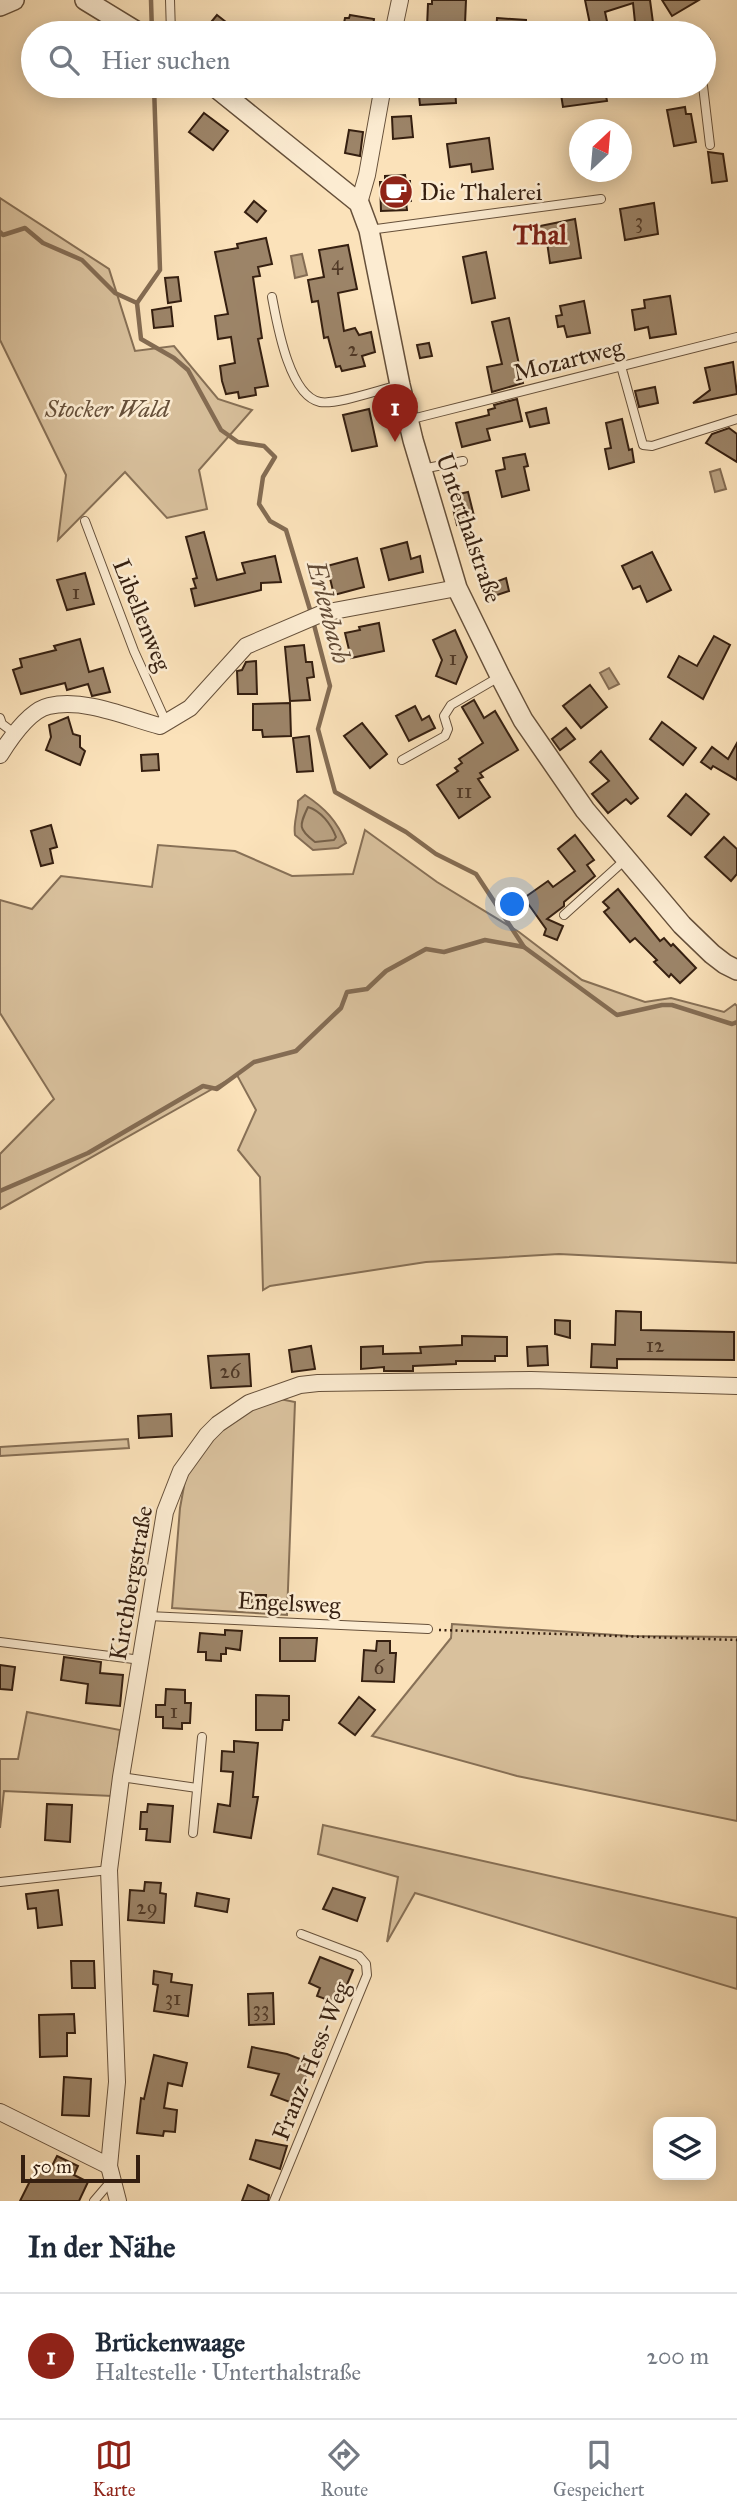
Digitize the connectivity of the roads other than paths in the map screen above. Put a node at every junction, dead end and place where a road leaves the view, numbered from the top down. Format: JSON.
{"nodes":[{"id":1,"x":14,"y":0,"type":"edge"},
{"id":2,"x":85,"y":0,"type":"edge"},
{"id":3,"x":170,"y":0,"type":"edge"},
{"id":4,"x":400,"y":0,"type":"edge"},
{"id":5,"x":0,"y":6,"type":"edge"},
{"id":6,"x":119,"y":21,"type":"edge"},
{"id":7,"x":171,"y":21,"type":"edge"},
{"id":8,"x":396,"y":21,"type":"edge"},
{"id":9,"x":229,"y":98,"type":"edge"},
{"id":10,"x":381,"y":98,"type":"edge"},
{"id":11,"x":704,"y":98,"type":"edge"},
{"id":12,"x":710,"y":145,"type":"dead end"},
{"id":13,"x":601,"y":200,"type":"dead end"},
{"id":14,"x":359,"y":202,"type":"junction"},
{"id":15,"x":369,"y":230,"type":"junction"},
{"id":16,"x":272,"y":297,"type":"dead end"},
{"id":17,"x":737,"y":337,"type":"edge"},
{"id":18,"x":621,"y":366,"type":"junction"},
{"id":19,"x":400,"y":385,"type":"junction"},
{"id":20,"x":737,"y":419,"type":"edge"},
{"id":21,"x":408,"y":420,"type":"junction"},
{"id":22,"x":463,"y":461,"type":"dead end"},
{"id":23,"x":422,"y":469,"type":"junction"},
{"id":24,"x":85,"y":521,"type":"dead end"},
{"id":25,"x":457,"y":587,"type":"junction"},
{"id":26,"x":500,"y":676,"type":"junction"},
{"id":27,"x":0,"y":718,"type":"edge"},
{"id":28,"x":166,"y":723,"type":"junction"},
{"id":29,"x":14,"y":733,"type":"junction"},
{"id":30,"x":0,"y":755,"type":"edge"},
{"id":31,"x":402,"y":761,"type":"dead end"},
{"id":32,"x":626,"y":859,"type":"junction"},
{"id":33,"x":564,"y":915,"type":"dead end"},
{"id":34,"x":737,"y":972,"type":"edge"},
{"id":35,"x":737,"y":985,"type":"edge"},
{"id":36,"x":737,"y":1386,"type":"edge"},
{"id":37,"x":148,"y":1616,"type":"junction"},
{"id":38,"x":428,"y":1629,"type":"road end"},
{"id":39,"x":0,"y":1642,"type":"edge"},
{"id":40,"x":141,"y":1660,"type":"junction"},
{"id":41,"x":202,"y":1737,"type":"dead end"},
{"id":42,"x":121,"y":1777,"type":"junction"},
{"id":43,"x":197,"y":1788,"type":"junction"},
{"id":44,"x":193,"y":1833,"type":"dead end"},
{"id":45,"x":109,"y":1870,"type":"junction"},
{"id":46,"x":0,"y":1882,"type":"edge"},
{"id":47,"x":301,"y":1934,"type":"dead end"},
{"id":48,"x":0,"y":2112,"type":"edge"},
{"id":49,"x":111,"y":2173,"type":"junction"},
{"id":50,"x":94,"y":2201,"type":"edge"},
{"id":51,"x":118,"y":2201,"type":"edge"},
{"id":52,"x":274,"y":2201,"type":"edge"}],
"edges":[{"from":1,"to":5,"type":"street"},
{"from":2,"to":6,"type":"street"},
{"from":3,"to":7,"type":"lane"},
{"from":4,"to":8,"type":"street"},
{"from":9,"to":14,"type":"street"},
{"from":10,"to":14,"type":"street"},
{"from":11,"to":12,"type":"lane"},
{"from":13,"to":15,"type":"lane"},
{"from":14,"to":15,"type":"street","name":"Unterthalstraße"},
{"from":15,"to":19,"type":"street","name":"Unterthalstraße"},
{"from":16,"to":19,"type":"lane"},
{"from":17,"to":18,"type":"lane","name":"Mozartweg"},
{"from":18,"to":20,"type":"lane"},
{"from":18,"to":21,"type":"lane","name":"Mozartweg"},
{"from":19,"to":21,"type":"street","name":"Unterthalstraße"},
{"from":21,"to":23,"type":"street","name":"Unterthalstraße"},
{"from":22,"to":23,"type":"lane"},
{"from":23,"to":25,"type":"street","name":"Unterthalstraße"},
{"from":24,"to":28,"type":"lane","name":"Libellenweg"},
{"from":25,"to":26,"type":"street","name":"Unterthalstraße"},
{"from":25,"to":28,"type":"street"},
{"from":26,"to":31,"type":"lane"},
{"from":26,"to":32,"type":"street","name":"Unterthalstraße"},
{"from":27,"to":29,"type":"lane"},
{"from":28,"to":29,"type":"street"},
{"from":29,"to":30,"type":"street"},
{"from":32,"to":33,"type":"lane"},
{"from":32,"to":34,"type":"street","name":"Unterthalstraße"},
{"from":34,"to":35,"type":"street"},
{"from":36,"to":37,"type":"street","name":"Kirchbergstraße"},
{"from":37,"to":38,"type":"lane","name":"Engelsweg"},
{"from":37,"to":40,"type":"street","name":"Kirchbergstraße"},
{"from":39,"to":40,"type":"lane"},
{"from":40,"to":42,"type":"street","name":"Kirchbergstraße"},
{"from":41,"to":43,"type":"lane"},
{"from":42,"to":43,"type":"lane"},
{"from":42,"to":45,"type":"street","name":"Kirchbergstraße"},
{"from":43,"to":44,"type":"lane"},
{"from":45,"to":46,"type":"lane"},
{"from":45,"to":49,"type":"street","name":"Kirchbergstraße"},
{"from":47,"to":52,"type":"lane","name":"Franz-Hess-Weg"},
{"from":48,"to":49,"type":"street"},
{"from":49,"to":50,"type":"lane"},
{"from":49,"to":51,"type":"street"}]}
